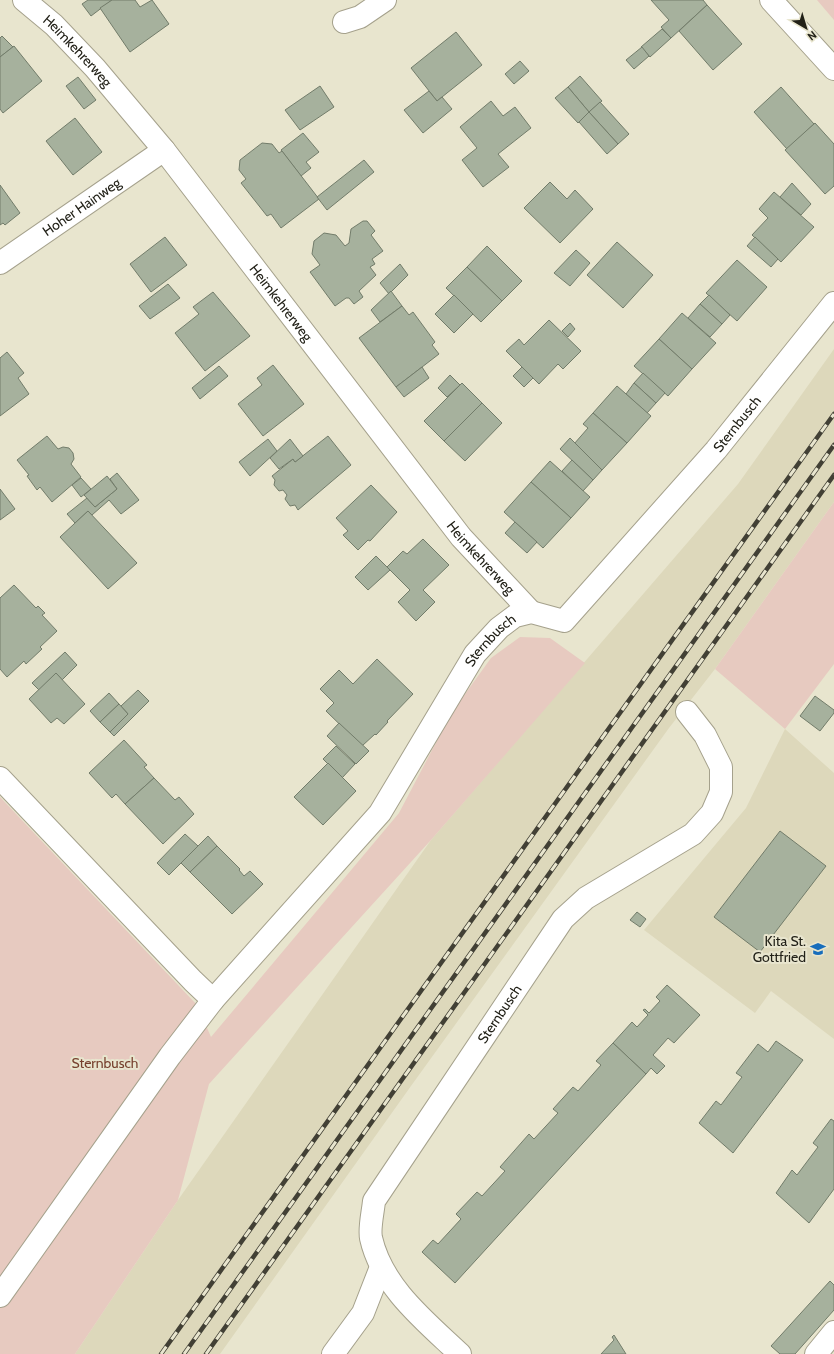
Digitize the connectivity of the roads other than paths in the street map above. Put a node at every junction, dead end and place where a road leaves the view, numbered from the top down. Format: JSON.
{"nodes":[{"id":1,"x":24,"y":0,"type":"edge"},
{"id":2,"x":385,"y":0,"type":"edge"},
{"id":3,"x":771,"y":0,"type":"edge"},
{"id":4,"x":344,"y":22,"type":"dead end"},
{"id":5,"x":834,"y":69,"type":"edge"},
{"id":6,"x":164,"y":150,"type":"junction"},
{"id":7,"x":0,"y":263,"type":"edge"},
{"id":8,"x":834,"y":302,"type":"edge"},
{"id":9,"x":531,"y":612,"type":"junction"},
{"id":10,"x":688,"y":712,"type":"dead end"},
{"id":11,"x":0,"y":778,"type":"edge"},
{"id":12,"x":213,"y":1000,"type":"junction"},
{"id":13,"x":381,"y":1267,"type":"junction"},
{"id":14,"x":0,"y":1296,"type":"edge"},
{"id":15,"x":834,"y":1332,"type":"edge"},
{"id":16,"x":333,"y":1354,"type":"edge"},
{"id":17,"x":460,"y":1354,"type":"edge"},
{"id":18,"x":816,"y":1354,"type":"edge"}],
"edges":[{"from":1,"to":6,"type":"street","name":"Heimkehrerweg"},
{"from":2,"to":4,"type":"street"},
{"from":3,"to":5,"type":"street"},
{"from":6,"to":7,"type":"street","name":"Hoher Hainweg"},
{"from":6,"to":9,"type":"street","name":"Heimkehrerweg"},
{"from":8,"to":9,"type":"street","name":"Sternbusch"},
{"from":9,"to":12,"type":"street","name":"Sternbusch"},
{"from":10,"to":13,"type":"street","name":"Sternbusch"},
{"from":11,"to":12,"type":"street"},
{"from":12,"to":14,"type":"street","name":"Sternbusch"},
{"from":13,"to":16,"type":"street"},
{"from":13,"to":17,"type":"street","name":"Sternbusch"},
{"from":15,"to":18,"type":"street"}]}
